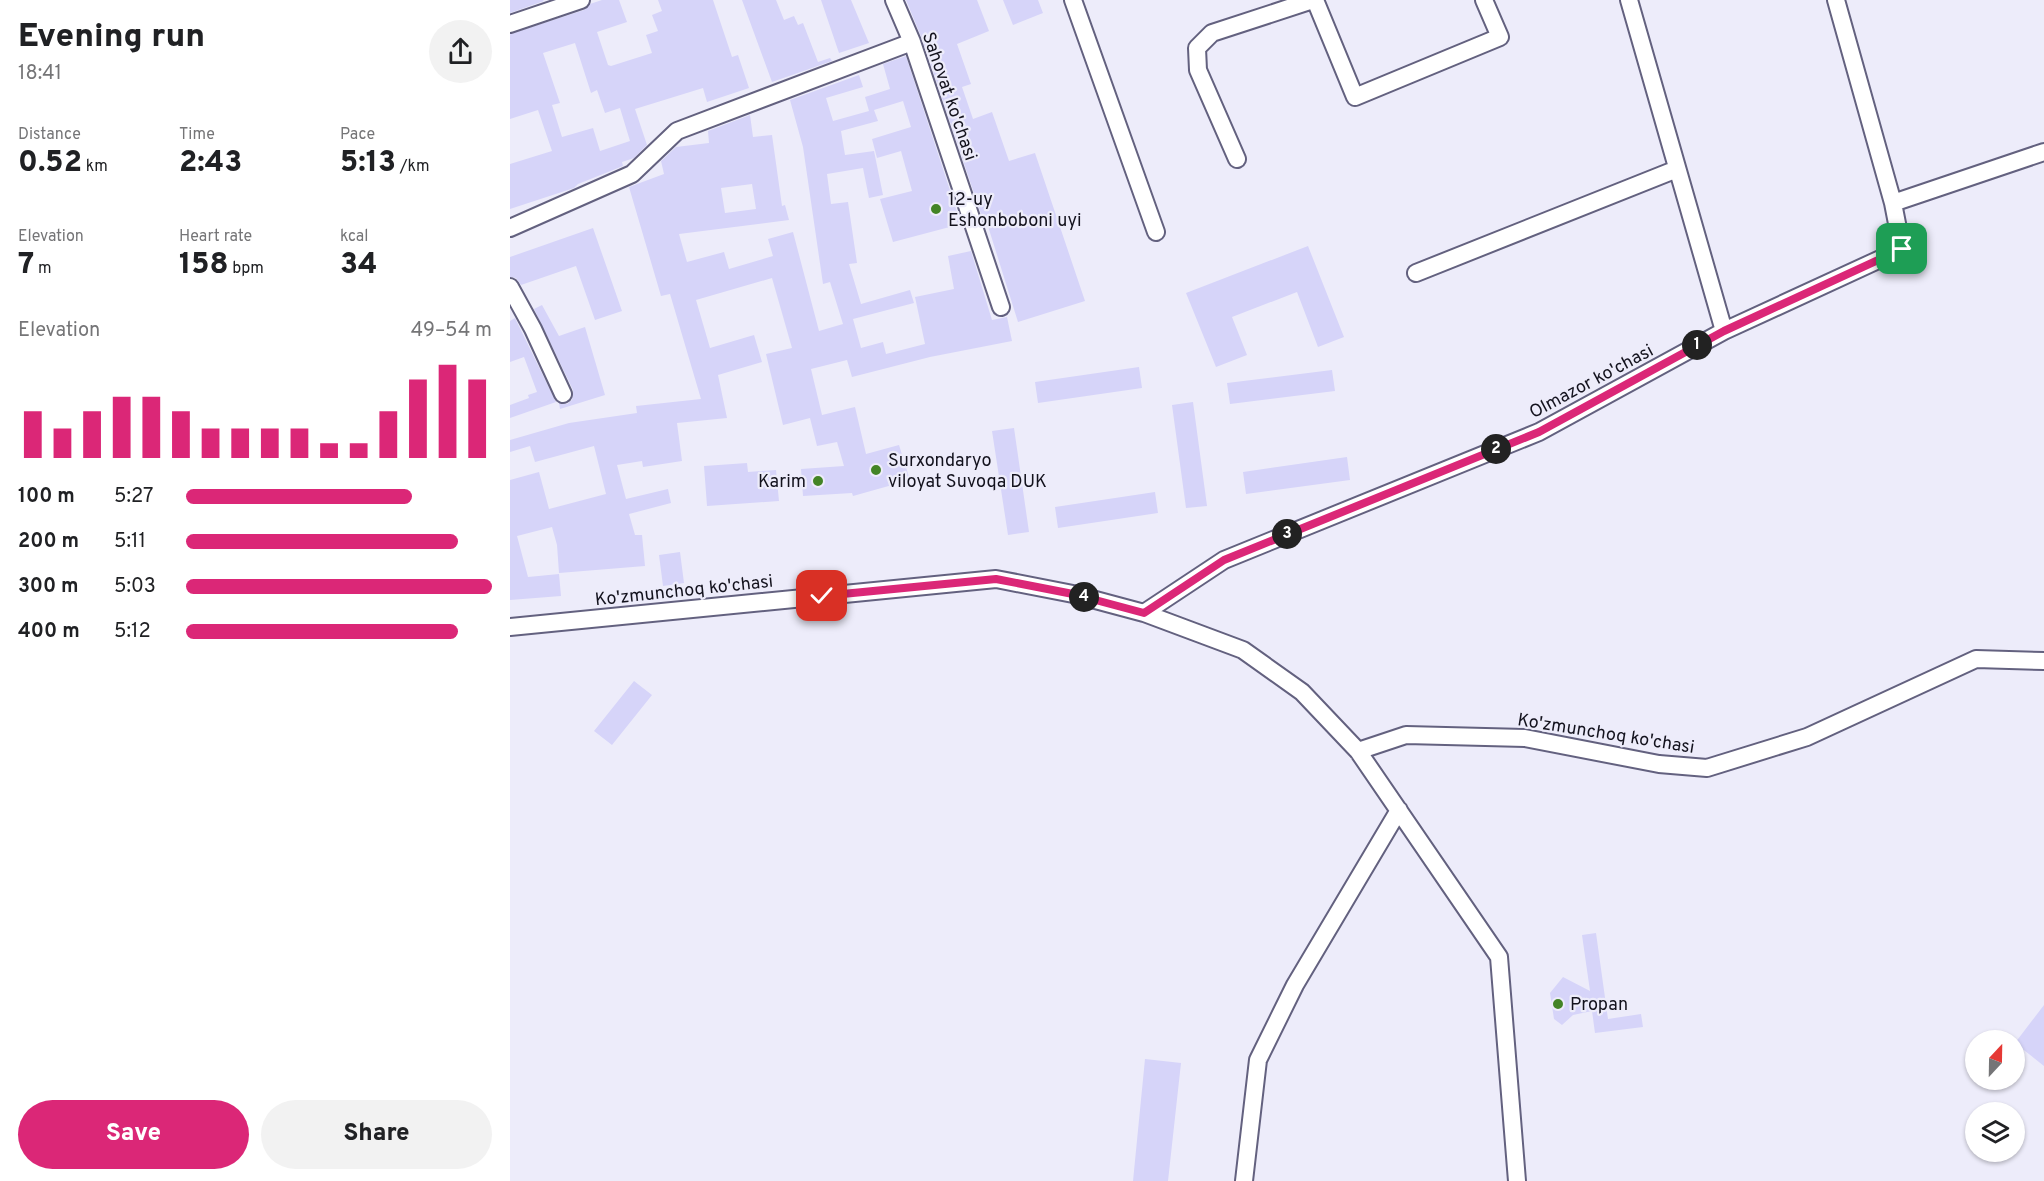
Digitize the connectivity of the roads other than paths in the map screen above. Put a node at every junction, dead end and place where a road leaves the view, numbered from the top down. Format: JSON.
{"nodes":[{"id":1,"x":581,"y":0,"type":"edge"},
{"id":2,"x":894,"y":0,"type":"edge"},
{"id":3,"x":1073,"y":0,"type":"edge"},
{"id":4,"x":1314,"y":0,"type":"edge"},
{"id":5,"x":1484,"y":0,"type":"edge"},
{"id":6,"x":1629,"y":0,"type":"edge"},
{"id":7,"x":1836,"y":0,"type":"edge"},
{"id":8,"x":510,"y":24,"type":"edge"},
{"id":9,"x":912,"y":42,"type":"junction"},
{"id":10,"x":2044,"y":152,"type":"edge"},
{"id":11,"x":1237,"y":159,"type":"dead end"},
{"id":12,"x":1677,"y":170,"type":"junction"},
{"id":13,"x":1893,"y":202,"type":"junction"},
{"id":14,"x":510,"y":228,"type":"edge"},
{"id":15,"x":1156,"y":232,"type":"dead end"},
{"id":16,"x":1416,"y":273,"type":"dead end"},
{"id":17,"x":510,"y":287,"type":"edge"},
{"id":18,"x":1001,"y":307,"type":"dead end"},
{"id":19,"x":1724,"y":331,"type":"junction"},
{"id":20,"x":563,"y":394,"type":"dead end"},
{"id":21,"x":1144,"y":613,"type":"junction"},
{"id":22,"x":510,"y":627,"type":"edge"},
{"id":23,"x":2044,"y":661,"type":"edge"},
{"id":24,"x":1358,"y":751,"type":"junction"},
{"id":25,"x":1399,"y":810,"type":"junction"},
{"id":26,"x":1244,"y":1181,"type":"edge"},
{"id":27,"x":1517,"y":1181,"type":"edge"}],
"edges":[{"from":1,"to":8,"type":"street"},
{"from":2,"to":9,"type":"street","name":"Sahovat ko'chasi"},
{"from":3,"to":15,"type":"street"},
{"from":4,"to":5,"type":"street"},
{"from":4,"to":11,"type":"street"},
{"from":6,"to":12,"type":"street"},
{"from":7,"to":13,"type":"street"},
{"from":9,"to":14,"type":"street"},
{"from":9,"to":18,"type":"street","name":"Sahovat ko'chasi"},
{"from":10,"to":13,"type":"street"},
{"from":12,"to":16,"type":"street"},
{"from":12,"to":19,"type":"street"},
{"from":13,"to":19,"type":"street","name":"Olmazor ko'chasi"},
{"from":17,"to":20,"type":"street"},
{"from":19,"to":21,"type":"street","name":"Olmazor ko'chasi"},
{"from":21,"to":22,"type":"street","name":"Ko'zmunchoq ko'chasi"},
{"from":21,"to":24,"type":"street","name":"Ko'zmunchoq ko'chasi"},
{"from":23,"to":24,"type":"street","name":"Ko'zmunchoq ko'chasi"},
{"from":24,"to":25,"type":"street"},
{"from":25,"to":26,"type":"street"},
{"from":25,"to":27,"type":"street"}]}
